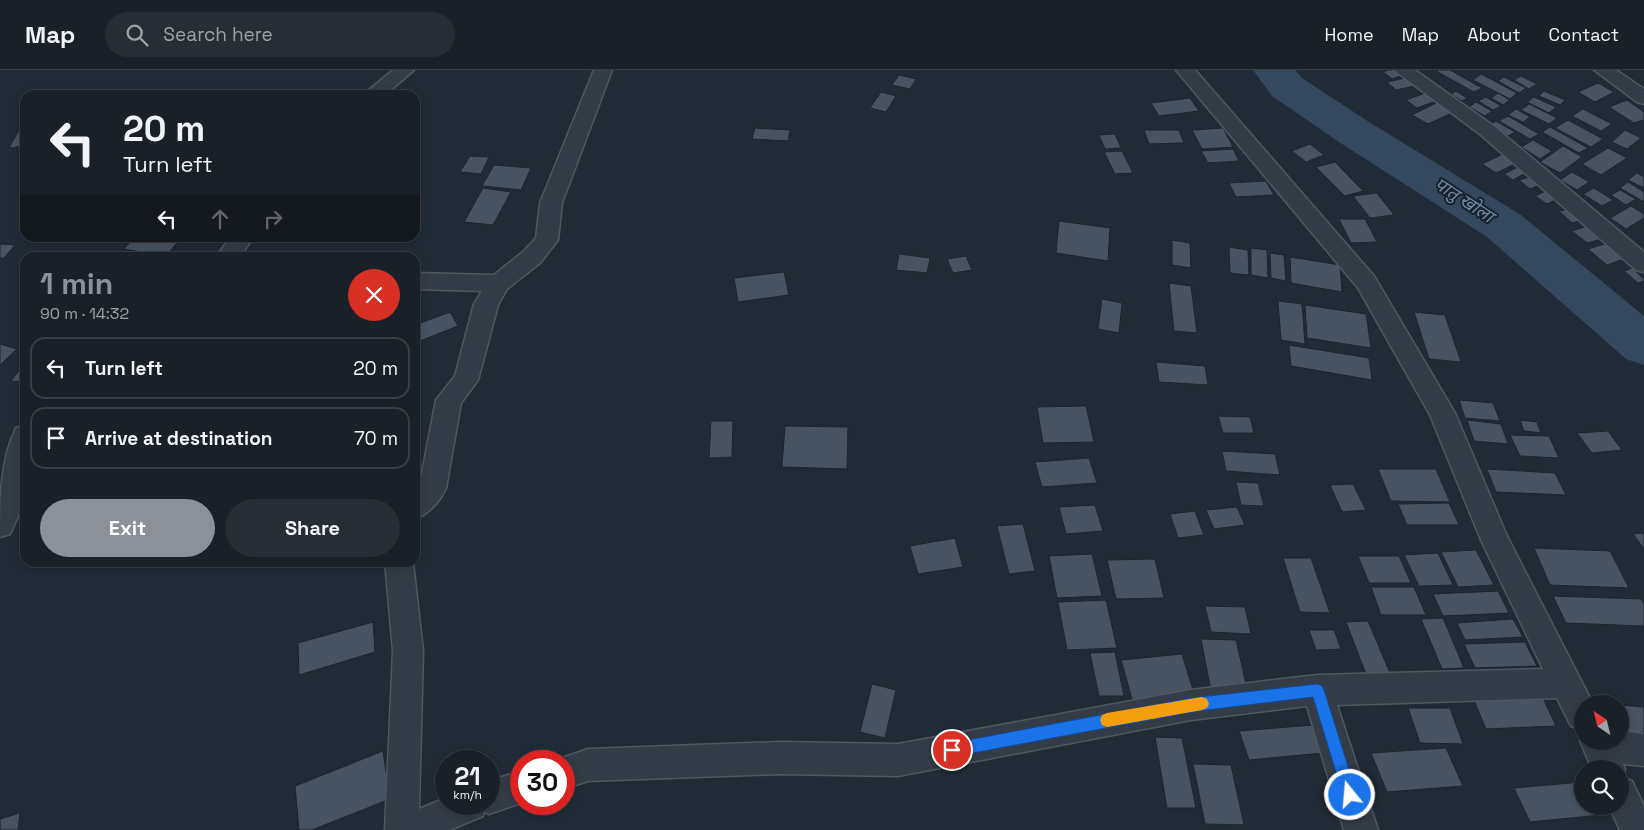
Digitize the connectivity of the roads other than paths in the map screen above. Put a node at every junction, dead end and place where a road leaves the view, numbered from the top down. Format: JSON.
{"nodes":[{"id":1,"x":405,"y":70,"type":"edge"},
{"id":2,"x":603,"y":70,"type":"edge"},
{"id":3,"x":1185,"y":70,"type":"edge"},
{"id":4,"x":1403,"y":70,"type":"edge"},
{"id":5,"x":1603,"y":70,"type":"edge"},
{"id":6,"x":379,"y":90,"type":"edge"},
{"id":7,"x":1644,"y":98,"type":"edge"},
{"id":8,"x":239,"y":242,"type":"edge"},
{"id":9,"x":231,"y":252,"type":"edge"},
{"id":10,"x":1644,"y":264,"type":"edge"},
{"id":11,"x":420,"y":281,"type":"edge"},
{"id":12,"x":498,"y":282,"type":"junction"},
{"id":13,"x":20,"y":454,"type":"edge"},
{"id":14,"x":420,"y":502,"type":"edge"},
{"id":15,"x":0,"y":525,"type":"edge"},
{"id":16,"x":400,"y":567,"type":"edge"},
{"id":17,"x":1566,"y":683,"type":"junction"},
{"id":18,"x":1317,"y":690,"type":"junction"},
{"id":19,"x":1574,"y":699,"type":"edge"},
{"id":20,"x":1644,"y":750,"type":"edge"},
{"id":21,"x":1601,"y":752,"type":"edge"},
{"id":22,"x":575,"y":769,"type":"edge"},
{"id":23,"x":1629,"y":812,"type":"edge"},
{"id":24,"x":445,"y":815,"type":"edge"},
{"id":25,"x":402,"y":830,"type":"edge"},
{"id":26,"x":410,"y":830,"type":"edge"},
{"id":27,"x":1361,"y":830,"type":"edge"},
{"id":28,"x":1638,"y":830,"type":"edge"}],
"edges":[{"from":1,"to":6,"type":"street"},
{"from":2,"to":12,"type":"street"},
{"from":3,"to":17,"type":"street"},
{"from":4,"to":10,"type":"street"},
{"from":5,"to":7,"type":"street"},
{"from":8,"to":9,"type":"street"},
{"from":11,"to":12,"type":"street"},
{"from":12,"to":14,"type":"street"},
{"from":13,"to":15,"type":"street"},
{"from":16,"to":25,"type":"street"},
{"from":17,"to":18,"type":"street"},
{"from":17,"to":19,"type":"street"},
{"from":18,"to":22,"type":"street"},
{"from":18,"to":27,"type":"street"},
{"from":20,"to":21,"type":"street"},
{"from":23,"to":28,"type":"street"},
{"from":24,"to":26,"type":"street"}]}
